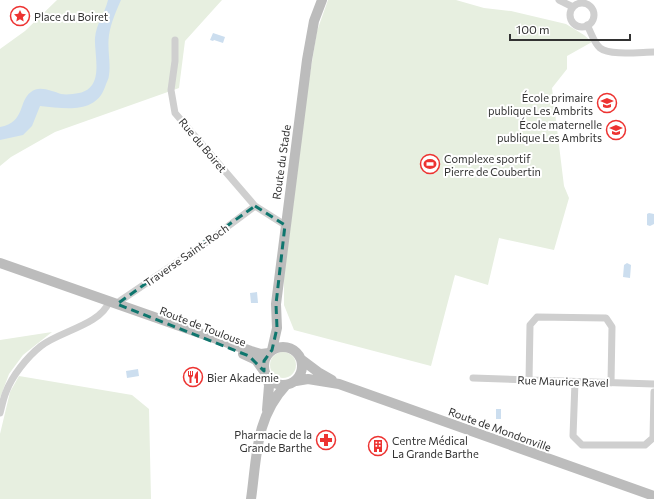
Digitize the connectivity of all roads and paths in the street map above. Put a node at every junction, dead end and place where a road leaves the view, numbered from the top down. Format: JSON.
{"nodes":[{"id":1,"x":322,"y":0,"type":"edge"},
{"id":2,"x":559,"y":0,"type":"edge"},
{"id":3,"x":574,"y":7,"type":"junction"},
{"id":4,"x":587,"y":25,"type":"junction"},
{"id":5,"x":175,"y":40,"type":"dead end"},
{"id":6,"x":654,"y":52,"type":"edge"},
{"id":7,"x":255,"y":206,"type":"junction"},
{"id":8,"x":285,"y":225,"type":"junction"},
{"id":9,"x":0,"y":263,"type":"edge"},
{"id":10,"x":113,"y":303,"type":"junction"},
{"id":11,"x":129,"y":309,"type":"junction"},
{"id":12,"x":277,"y":328,"type":"junction"},
{"id":13,"x":291,"y":348,"type":"junction"},
{"id":14,"x":271,"y":351,"type":"junction"},
{"id":15,"x":302,"y":360,"type":"junction"},
{"id":16,"x":266,"y":374,"type":"junction"},
{"id":17,"x":473,"y":378,"type":"dead end"},
{"id":18,"x":529,"y":381,"type":"junction"},
{"id":19,"x":575,"y":382,"type":"junction"},
{"id":20,"x":291,"y":383,"type":"junction"},
{"id":21,"x":611,"y":383,"type":"junction"},
{"id":22,"x":339,"y":384,"type":"junction"},
{"id":23,"x":654,"y":384,"type":"edge"},
{"id":24,"x":654,"y":392,"type":"edge"},
{"id":25,"x":267,"y":412,"type":"junction"},
{"id":26,"x":0,"y":413,"type":"edge"},
{"id":27,"x":654,"y":496,"type":"edge"},
{"id":28,"x":251,"y":499,"type":"edge"}],
"edges":[{"from":1,"to":8,"type":"main road","name":"Route du Stade"},
{"from":2,"to":3,"type":"street"},
{"from":3,"to":4,"type":"street"},
{"from":3,"to":4,"type":"street"},
{"from":4,"to":6,"type":"street"},
{"from":5,"to":7,"type":"street","name":"Rue du Boiret"},
{"from":7,"to":8,"type":"street","name":"Rue du Boiret"},
{"from":7,"to":10,"type":"street","name":"Traverse Saint-Roch"},
{"from":8,"to":12,"type":"main road","name":"Route du Stade"},
{"from":9,"to":10,"type":"main road","name":"Route de Toulouse"},
{"from":10,"to":11,"type":"main road","name":"Route de Toulouse"},
{"from":10,"to":26,"type":"street","name":"Traverse Saint-Roch"},
{"from":11,"to":14,"type":"main road","name":"Route de Toulouse"},
{"from":11,"to":16,"type":"main road","name":"Route de Toulouse"},
{"from":12,"to":13,"type":"main road"},
{"from":12,"to":14,"type":"main road","name":"Route du Stade"},
{"from":13,"to":14,"type":"main road"},
{"from":13,"to":15,"type":"main road"},
{"from":14,"to":16,"type":"main road"},
{"from":15,"to":20,"type":"main road"},
{"from":15,"to":22,"type":"main road","name":"Route de Mondonville"},
{"from":16,"to":20,"type":"main road"},
{"from":16,"to":25,"type":"main road"},
{"from":17,"to":18,"type":"street","name":"Rue Maurice Ravel"},
{"from":18,"to":19,"type":"street","name":"Rue Maurice Ravel"},
{"from":18,"to":21,"type":"street"},
{"from":19,"to":21,"type":"street","name":"Rue Maurice Ravel"},
{"from":19,"to":24,"type":"street"},
{"from":20,"to":22,"type":"main road","name":"Route de Mondonville"},
{"from":20,"to":25,"type":"main road"},
{"from":21,"to":23,"type":"street","name":"Rue Maurice Ravel"},
{"from":22,"to":27,"type":"main road","name":"Route de Mondonville"},
{"from":25,"to":28,"type":"main road"}]}
